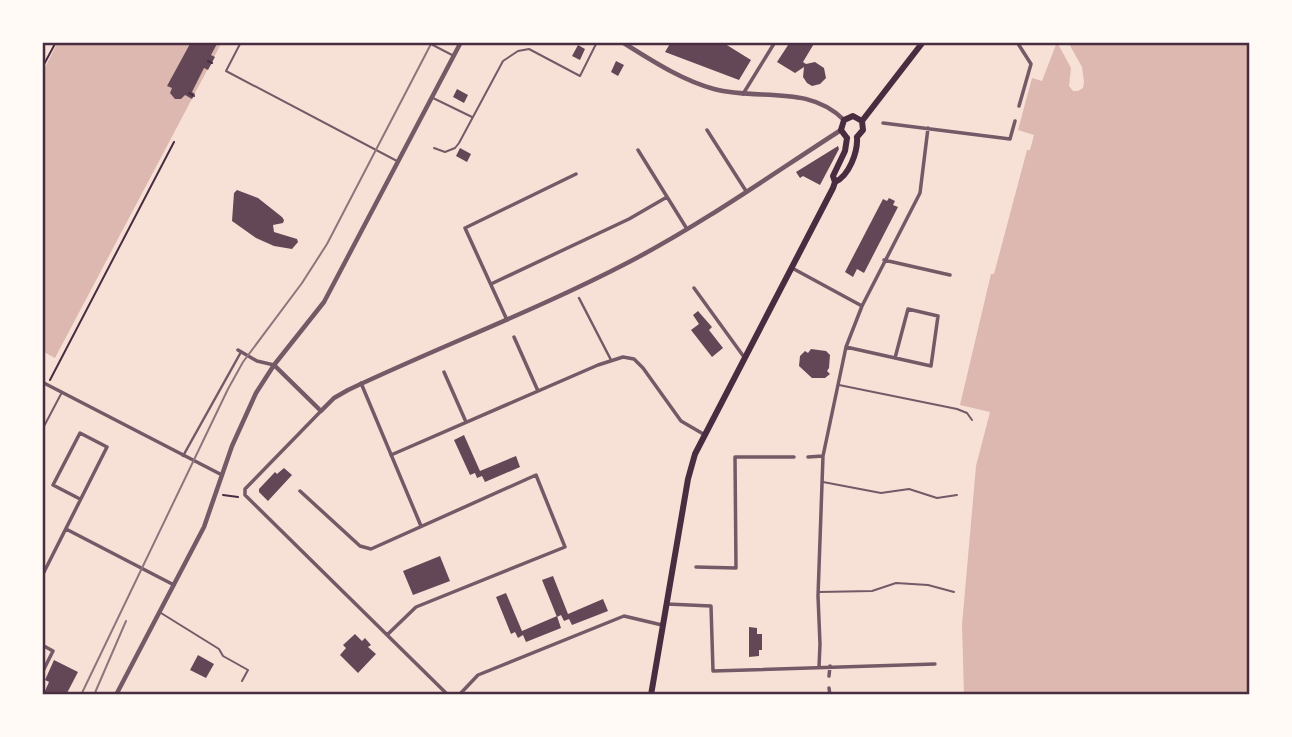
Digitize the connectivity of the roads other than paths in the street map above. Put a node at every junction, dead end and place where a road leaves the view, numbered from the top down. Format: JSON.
{"nodes":[{"id":1,"x":241,"y":42,"type":"edge"},
{"id":2,"x":427,"y":42,"type":"edge"},
{"id":3,"x":461,"y":42,"type":"edge"},
{"id":4,"x":597,"y":42,"type":"edge"},
{"id":5,"x":622,"y":42,"type":"edge"},
{"id":6,"x":775,"y":42,"type":"edge"},
{"id":7,"x":923,"y":42,"type":"edge"},
{"id":8,"x":1017,"y":42,"type":"edge"},
{"id":9,"x":454,"y":56,"type":"junction"},
{"id":10,"x":743,"y":94,"type":"junction"},
{"id":11,"x":432,"y":98,"type":"junction"},
{"id":12,"x":1019,"y":106,"type":"dead end"},
{"id":13,"x":472,"y":118,"type":"junction"},
{"id":14,"x":844,"y":120,"type":"junction"},
{"id":15,"x":862,"y":121,"type":"junction"},
{"id":16,"x":1015,"y":121,"type":"dead end"},
{"id":17,"x":883,"y":123,"type":"dead end"},
{"id":18,"x":928,"y":128,"type":"junction"},
{"id":19,"x":707,"y":130,"type":"dead end"},
{"id":20,"x":841,"y":130,"type":"junction"},
{"id":21,"x":847,"y":138,"type":"junction"},
{"id":22,"x":857,"y":138,"type":"junction"},
{"id":23,"x":434,"y":148,"type":"dead end"},
{"id":24,"x":638,"y":150,"type":"dead end"},
{"id":25,"x":398,"y":161,"type":"junction"},
{"id":26,"x":576,"y":174,"type":"dead end"},
{"id":27,"x":835,"y":182,"type":"junction"},
{"id":28,"x":746,"y":191,"type":"junction"},
{"id":29,"x":667,"y":197,"type":"junction"},
{"id":30,"x":687,"y":229,"type":"junction"},
{"id":31,"x":884,"y":260,"type":"junction"},
{"id":32,"x":791,"y":268,"type":"junction"},
{"id":33,"x":950,"y":275,"type":"dead end"},
{"id":34,"x":491,"y":284,"type":"junction"},
{"id":35,"x":694,"y":288,"type":"dead end"},
{"id":36,"x":579,"y":298,"type":"dead end"},
{"id":37,"x":862,"y":306,"type":"junction"},
{"id":38,"x":507,"y":320,"type":"junction"},
{"id":39,"x":514,"y":337,"type":"dead end"},
{"id":40,"x":846,"y":347,"type":"junction"},
{"id":41,"x":240,"y":351,"type":"joint"},
{"id":42,"x":895,"y":358,"type":"junction"},
{"id":43,"x":745,"y":359,"type":"junction"},
{"id":44,"x":611,"y":360,"type":"junction"},
{"id":45,"x":274,"y":365,"type":"junction"},
{"id":46,"x":444,"y":372,"type":"dead end"},
{"id":47,"x":42,"y":382,"type":"edge"},
{"id":48,"x":361,"y":383,"type":"junction"},
{"id":49,"x":838,"y":385,"type":"junction"},
{"id":50,"x":538,"y":391,"type":"junction"},
{"id":51,"x":61,"y":393,"type":"junction"},
{"id":52,"x":321,"y":411,"type":"junction"},
{"id":53,"x":972,"y":420,"type":"dead end"},
{"id":54,"x":466,"y":422,"type":"junction"},
{"id":55,"x":42,"y":430,"type":"edge"},
{"id":56,"x":705,"y":435,"type":"junction"},
{"id":57,"x":391,"y":455,"type":"junction"},
{"id":58,"x":183,"y":456,"type":"junction"},
{"id":59,"x":823,"y":456,"type":"junction"},
{"id":60,"x":794,"y":457,"type":"dead end"},
{"id":61,"x":808,"y":457,"type":"dead end"},
{"id":62,"x":222,"y":475,"type":"junction"},
{"id":63,"x":822,"y":482,"type":"junction"},
{"id":64,"x":300,"y":491,"type":"dead end"},
{"id":65,"x":957,"y":495,"type":"dead end"},
{"id":66,"x":80,"y":499,"type":"junction"},
{"id":67,"x":421,"y":526,"type":"junction"},
{"id":68,"x":66,"y":528,"type":"junction"},
{"id":69,"x":696,"y":567,"type":"dead end"},
{"id":70,"x":42,"y":576,"type":"edge"},
{"id":71,"x":174,"y":585,"type":"junction"},
{"id":72,"x":818,"y":592,"type":"junction"},
{"id":73,"x":954,"y":592,"type":"dead end"},
{"id":74,"x":665,"y":604,"type":"junction"},
{"id":75,"x":159,"y":612,"type":"junction"},
{"id":76,"x":662,"y":625,"type":"junction"},
{"id":77,"x":387,"y":635,"type":"junction"},
{"id":78,"x":42,"y":645,"type":"edge"},
{"id":79,"x":934,"y":664,"type":"dead end"},
{"id":80,"x":830,"y":666,"type":"junction"},
{"id":81,"x":818,"y":667,"type":"junction"},
{"id":82,"x":42,"y":673,"type":"edge"},
{"id":83,"x":829,"y":676,"type":"dead end"},
{"id":84,"x":243,"y":681,"type":"dead end"},
{"id":85,"x":830,"y":688,"type":"dead end"},
{"id":86,"x":117,"y":693,"type":"edge"},
{"id":87,"x":125,"y":695,"type":"edge"},
{"id":88,"x":448,"y":695,"type":"edge"},
{"id":89,"x":459,"y":695,"type":"edge"},
{"id":90,"x":651,"y":695,"type":"edge"},
{"id":91,"x":830,"y":695,"type":"edge"}],
"edges":[{"from":1,"to":25,"type":"lane"},
{"from":2,"to":9,"type":"lane"},
{"from":3,"to":9,"type":"street"},
{"from":4,"to":13,"type":"lane"},
{"from":5,"to":10,"type":"street"},
{"from":6,"to":10,"type":"street"},
{"from":7,"to":15,"type":"main road"},
{"from":8,"to":12,"type":"street"},
{"from":9,"to":11,"type":"street"},
{"from":10,"to":14,"type":"street"},
{"from":11,"to":13,"type":"lane"},
{"from":11,"to":25,"type":"street"},
{"from":13,"to":23,"type":"lane"},
{"from":14,"to":15,"type":"main road"},
{"from":14,"to":20,"type":"main road"},
{"from":15,"to":22,"type":"main road"},
{"from":16,"to":18,"type":"street"},
{"from":17,"to":18,"type":"street"},
{"from":18,"to":31,"type":"street"},
{"from":19,"to":28,"type":"street"},
{"from":20,"to":21,"type":"main road"},
{"from":20,"to":28,"type":"street"},
{"from":21,"to":22,"type":"main road"},
{"from":21,"to":27,"type":"main road"},
{"from":22,"to":27,"type":"main road"},
{"from":24,"to":29,"type":"street"},
{"from":25,"to":45,"type":"street"},
{"from":26,"to":34,"type":"street"},
{"from":27,"to":32,"type":"main road"},
{"from":28,"to":30,"type":"street"},
{"from":29,"to":30,"type":"street"},
{"from":29,"to":34,"type":"street"},
{"from":30,"to":38,"type":"street"},
{"from":31,"to":33,"type":"street"},
{"from":31,"to":37,"type":"street"},
{"from":32,"to":37,"type":"street"},
{"from":32,"to":43,"type":"main road"},
{"from":34,"to":38,"type":"street"},
{"from":35,"to":43,"type":"street"},
{"from":36,"to":44,"type":"street"},
{"from":37,"to":40,"type":"street"},
{"from":38,"to":48,"type":"street"},
{"from":39,"to":50,"type":"street"},
{"from":40,"to":42,"type":"street"},
{"from":40,"to":49,"type":"street"},
{"from":41,"to":45,"type":"street"},
{"from":41,"to":58,"type":"street"},
{"from":42,"to":42,"type":"street"},
{"from":43,"to":56,"type":"main road"},
{"from":44,"to":50,"type":"street"},
{"from":44,"to":56,"type":"street"},
{"from":45,"to":52,"type":"street"},
{"from":45,"to":62,"type":"street"},
{"from":46,"to":54,"type":"street"},
{"from":47,"to":51,"type":"street"},
{"from":48,"to":52,"type":"street"},
{"from":48,"to":57,"type":"street"},
{"from":49,"to":53,"type":"lane"},
{"from":49,"to":59,"type":"street"},
{"from":50,"to":54,"type":"street"},
{"from":51,"to":55,"type":"lane"},
{"from":51,"to":58,"type":"street"},
{"from":52,"to":77,"type":"street"},
{"from":54,"to":57,"type":"street"},
{"from":56,"to":74,"type":"main road"},
{"from":57,"to":67,"type":"street"},
{"from":58,"to":62,"type":"street"},
{"from":59,"to":61,"type":"street"},
{"from":59,"to":63,"type":"street"},
{"from":60,"to":69,"type":"street"},
{"from":62,"to":71,"type":"street"},
{"from":63,"to":65,"type":"lane"},
{"from":63,"to":72,"type":"street"},
{"from":64,"to":67,"type":"street"},
{"from":66,"to":66,"type":"street"},
{"from":66,"to":68,"type":"street"},
{"from":67,"to":77,"type":"street"},
{"from":68,"to":70,"type":"street"},
{"from":68,"to":71,"type":"street"},
{"from":71,"to":75,"type":"street"},
{"from":72,"to":73,"type":"lane"},
{"from":72,"to":81,"type":"street"},
{"from":74,"to":76,"type":"main road"},
{"from":74,"to":81,"type":"street"},
{"from":75,"to":84,"type":"lane"},
{"from":75,"to":86,"type":"street"},
{"from":76,"to":89,"type":"street"},
{"from":76,"to":90,"type":"main road"},
{"from":77,"to":88,"type":"street"},
{"from":78,"to":82,"type":"street"},
{"from":79,"to":80,"type":"street"},
{"from":80,"to":81,"type":"street"},
{"from":80,"to":83,"type":"street"},
{"from":85,"to":91,"type":"street"},
{"from":86,"to":87,"type":"lane"}]}
